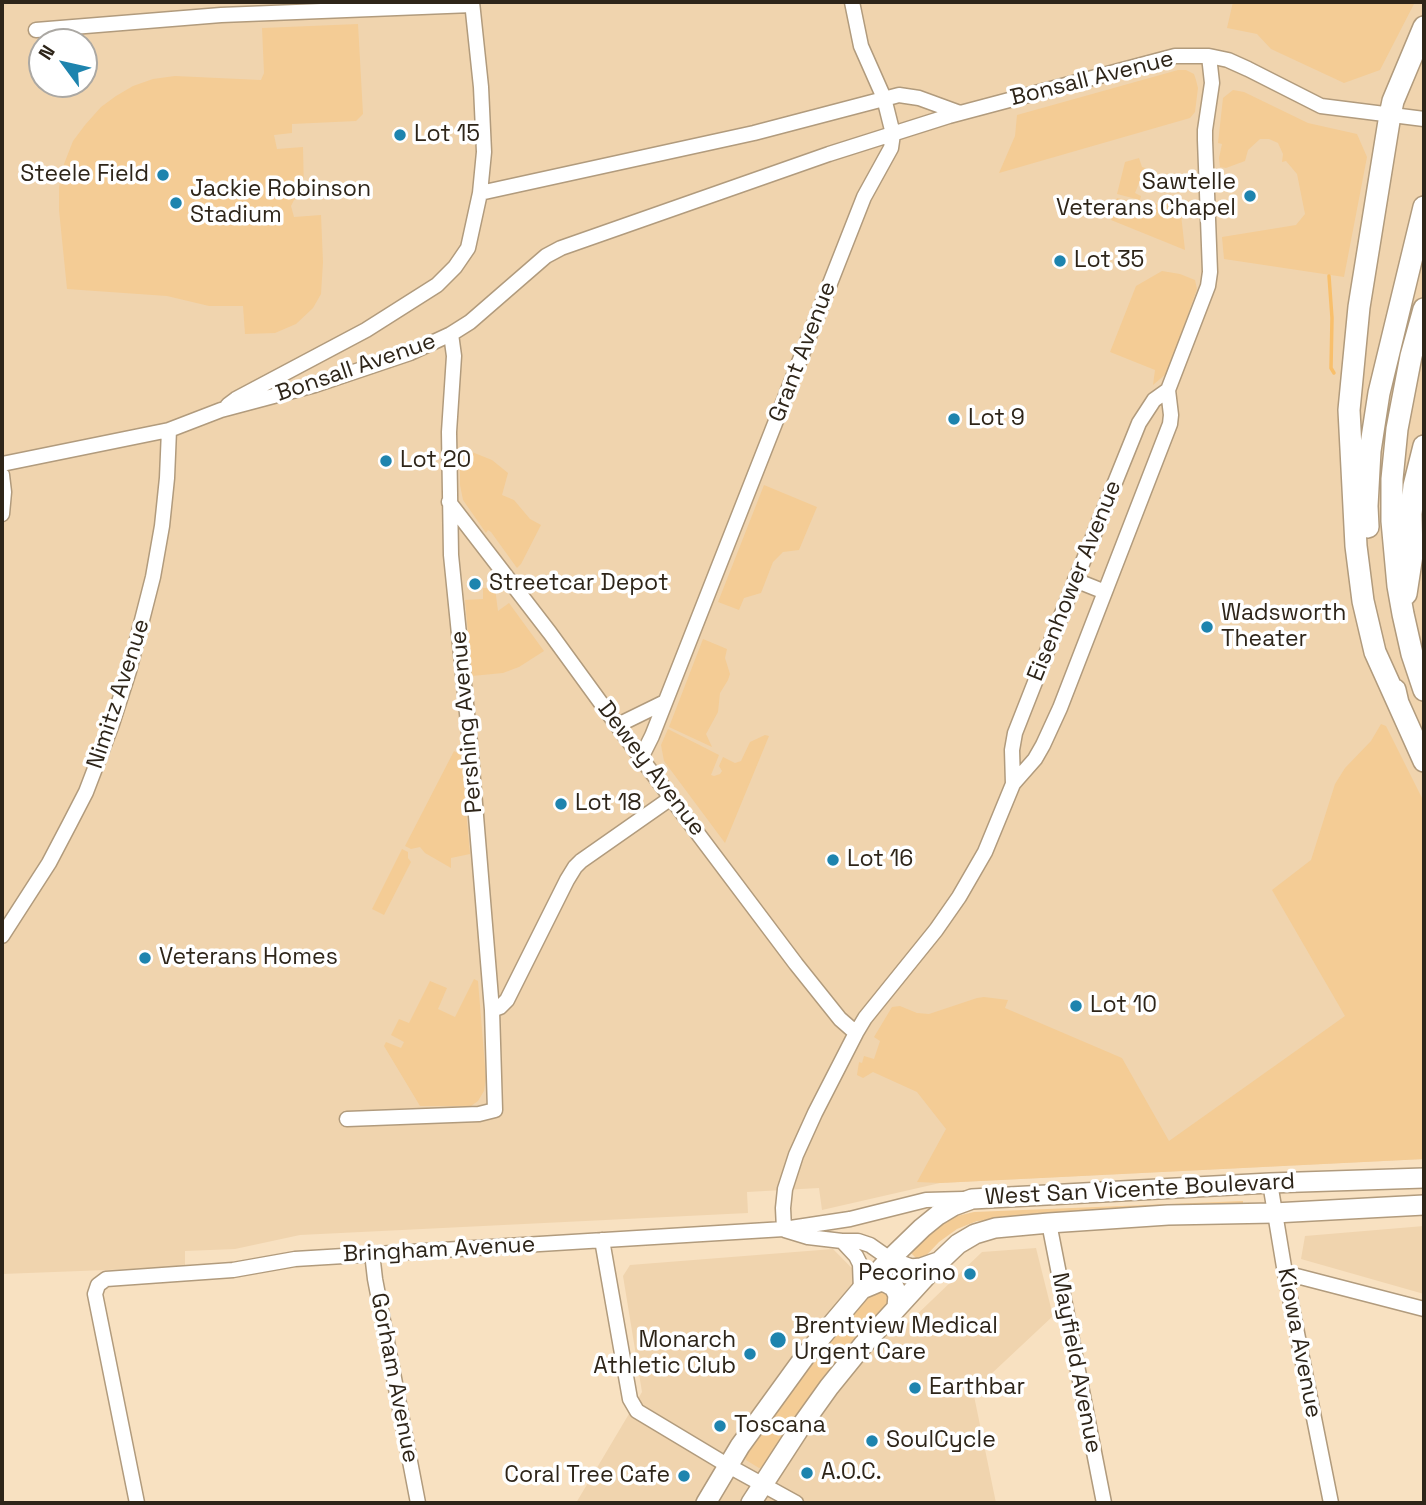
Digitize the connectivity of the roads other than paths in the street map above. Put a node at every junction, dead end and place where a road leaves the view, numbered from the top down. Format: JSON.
{"nodes":[{"id":1,"x":852,"y":2,"type":"edge"},
{"id":2,"x":472,"y":4,"type":"edge"},
{"id":3,"x":1424,"y":27,"type":"edge"},
{"id":4,"x":61,"y":28,"type":"edge"},
{"id":5,"x":1209,"y":56,"type":"junction"},
{"id":6,"x":884,"y":98,"type":"junction"},
{"id":7,"x":960,"y":113,"type":"junction"},
{"id":8,"x":1390,"y":115,"type":"junction"},
{"id":9,"x":1424,"y":119,"type":"edge"},
{"id":10,"x":893,"y":134,"type":"junction"},
{"id":11,"x":480,"y":193,"type":"junction"},
{"id":12,"x":1424,"y":207,"type":"edge"},
{"id":13,"x":1424,"y":309,"type":"edge"},
{"id":14,"x":451,"y":334,"type":"junction"},
{"id":15,"x":1168,"y":390,"type":"junction"},
{"id":16,"x":222,"y":410,"type":"junction"},
{"id":17,"x":169,"y":430,"type":"junction"},
{"id":18,"x":1424,"y":446,"type":"edge"},
{"id":19,"x":2,"y":464,"type":"edge"},
{"id":20,"x":2,"y":475,"type":"edge"},
{"id":21,"x":449,"y":502,"type":"junction"},
{"id":22,"x":2,"y":514,"type":"edge"},
{"id":23,"x":1076,"y":580,"type":"junction"},
{"id":24,"x":1105,"y":592,"type":"junction"},
{"id":25,"x":1403,"y":614,"type":"junction"},
{"id":26,"x":1424,"y":690,"type":"edge"},
{"id":27,"x":665,"y":702,"type":"junction"},
{"id":28,"x":1398,"y":703,"type":"junction"},
{"id":29,"x":618,"y":725,"type":"junction"},
{"id":30,"x":641,"y":758,"type":"junction"},
{"id":31,"x":1424,"y":761,"type":"edge"},
{"id":32,"x":1013,"y":784,"type":"junction"},
{"id":33,"x":671,"y":797,"type":"junction"},
{"id":34,"x":2,"y":936,"type":"edge"},
{"id":35,"x":492,"y":1010,"type":"junction"},
{"id":36,"x":856,"y":1032,"type":"junction"},
{"id":37,"x":347,"y":1119,"type":"dead end"},
{"id":38,"x":1424,"y":1178,"type":"edge"},
{"id":39,"x":1270,"y":1183,"type":"junction"},
{"id":40,"x":972,"y":1199,"type":"junction"},
{"id":41,"x":1424,"y":1206,"type":"edge"},
{"id":42,"x":1274,"y":1213,"type":"junction"},
{"id":43,"x":1049,"y":1223,"type":"junction"},
{"id":44,"x":784,"y":1229,"type":"junction"},
{"id":45,"x":602,"y":1240,"type":"junction"},
{"id":46,"x":842,"y":1241,"type":"junction"},
{"id":47,"x":372,"y":1253,"type":"junction"},
{"id":48,"x":890,"y":1259,"type":"junction"},
{"id":49,"x":939,"y":1262,"type":"junction"},
{"id":50,"x":1285,"y":1273,"type":"junction"},
{"id":51,"x":861,"y":1290,"type":"junction"},
{"id":52,"x":897,"y":1307,"type":"junction"},
{"id":53,"x":1424,"y":1309,"type":"edge"},
{"id":54,"x":727,"y":1465,"type":"junction"},
{"id":55,"x":763,"y":1484,"type":"junction"},
{"id":56,"x":137,"y":1503,"type":"edge"},
{"id":57,"x":418,"y":1503,"type":"edge"},
{"id":58,"x":706,"y":1503,"type":"edge"},
{"id":59,"x":751,"y":1503,"type":"edge"},
{"id":60,"x":796,"y":1503,"type":"edge"},
{"id":61,"x":1104,"y":1503,"type":"edge"},
{"id":62,"x":1331,"y":1503,"type":"edge"}],
"edges":[{"from":1,"to":6,"type":"street"},
{"from":2,"to":4,"type":"street"},
{"from":2,"to":11,"type":"street"},
{"from":3,"to":8,"type":"main road"},
{"from":5,"to":7,"type":"street","name":"Bonsall Avenue"},
{"from":5,"to":8,"type":"street","name":"Bonsall Avenue"},
{"from":5,"to":15,"type":"street","name":"Eisenhower Avenue"},
{"from":6,"to":7,"type":"street"},
{"from":6,"to":10,"type":"street"},
{"from":6,"to":11,"type":"street"},
{"from":7,"to":10,"type":"street","name":"Bonsall Avenue"},
{"from":8,"to":9,"type":"street","name":"Bonsall Avenue"},
{"from":8,"to":28,"type":"main road"},
{"from":10,"to":14,"type":"street","name":"Bonsall Avenue"},
{"from":10,"to":27,"type":"street","name":"Grant Avenue"},
{"from":11,"to":16,"type":"street"},
{"from":12,"to":28,"type":"main road"},
{"from":13,"to":25,"type":"main road"},
{"from":14,"to":16,"type":"street","name":"Bonsall Avenue"},
{"from":14,"to":21,"type":"street","name":"Pershing Avenue"},
{"from":15,"to":23,"type":"street","name":"Eisenhower Avenue"},
{"from":15,"to":24,"type":"street","name":"Eisenhower Avenue"},
{"from":16,"to":17,"type":"street","name":"Bonsall Avenue"},
{"from":17,"to":19,"type":"street","name":"Bonsall Avenue"},
{"from":17,"to":34,"type":"street","name":"Nimitz Avenue"},
{"from":18,"to":25,"type":"main road"},
{"from":20,"to":22,"type":"street"},
{"from":21,"to":29,"type":"street","name":"Dewey Avenue"},
{"from":21,"to":35,"type":"street","name":"Pershing Avenue"},
{"from":23,"to":24,"type":"street"},
{"from":23,"to":32,"type":"street","name":"Eisenhower Avenue"},
{"from":24,"to":32,"type":"street","name":"Eisenhower Avenue"},
{"from":25,"to":26,"type":"main road"},
{"from":27,"to":29,"type":"street"},
{"from":27,"to":30,"type":"street","name":"Grant Avenue"},
{"from":28,"to":31,"type":"main road"},
{"from":29,"to":30,"type":"street","name":"Dewey Avenue"},
{"from":30,"to":33,"type":"street","name":"Dewey Avenue"},
{"from":32,"to":36,"type":"street","name":"Eisenhower Avenue"},
{"from":33,"to":35,"type":"street"},
{"from":33,"to":36,"type":"street","name":"Dewey Avenue"},
{"from":35,"to":37,"type":"street","name":"Pershing Avenue"},
{"from":36,"to":44,"type":"street","name":"Eisenhower Avenue"},
{"from":38,"to":39,"type":"main road","name":"West San Vicente Boulevard"},
{"from":39,"to":40,"type":"main road","name":"West San Vicente Boulevard"},
{"from":39,"to":42,"type":"street","name":"Kiowa Avenue"},
{"from":40,"to":44,"type":"street","name":"Bringham Avenue"},
{"from":40,"to":48,"type":"main road","name":"West San Vicente Boulevard"},
{"from":41,"to":42,"type":"main road","name":"West San Vicente Boulevard"},
{"from":42,"to":43,"type":"main road","name":"West San Vicente Boulevard"},
{"from":42,"to":50,"type":"street","name":"Kiowa Avenue"},
{"from":43,"to":49,"type":"main road","name":"West San Vicente Boulevard"},
{"from":43,"to":61,"type":"street","name":"Mayfield Avenue"},
{"from":44,"to":45,"type":"street","name":"Bringham Avenue"},
{"from":44,"to":46,"type":"street","name":"Bringham Avenue"},
{"from":45,"to":47,"type":"street","name":"Bringham Avenue"},
{"from":45,"to":54,"type":"street"},
{"from":46,"to":48,"type":"street","name":"Bringham Avenue"},
{"from":46,"to":51,"type":"street"},
{"from":47,"to":56,"type":"street","name":"Bringham Avenue"},
{"from":47,"to":57,"type":"street","name":"Gorham Avenue"},
{"from":48,"to":49,"type":"main road"},
{"from":48,"to":51,"type":"main road","name":"West San Vicente Boulevard"},
{"from":49,"to":52,"type":"main road","name":"West San Vicente Boulevard"},
{"from":50,"to":53,"type":"street"},
{"from":50,"to":62,"type":"street","name":"Kiowa Avenue"},
{"from":51,"to":52,"type":"main road"},
{"from":51,"to":54,"type":"main road","name":"West San Vicente Boulevard"},
{"from":52,"to":55,"type":"main road","name":"West San Vicente Boulevard"},
{"from":54,"to":55,"type":"street"},
{"from":54,"to":58,"type":"main road","name":"West San Vicente Boulevard"},
{"from":55,"to":59,"type":"main road","name":"West San Vicente Boulevard"},
{"from":55,"to":60,"type":"street"}]}
